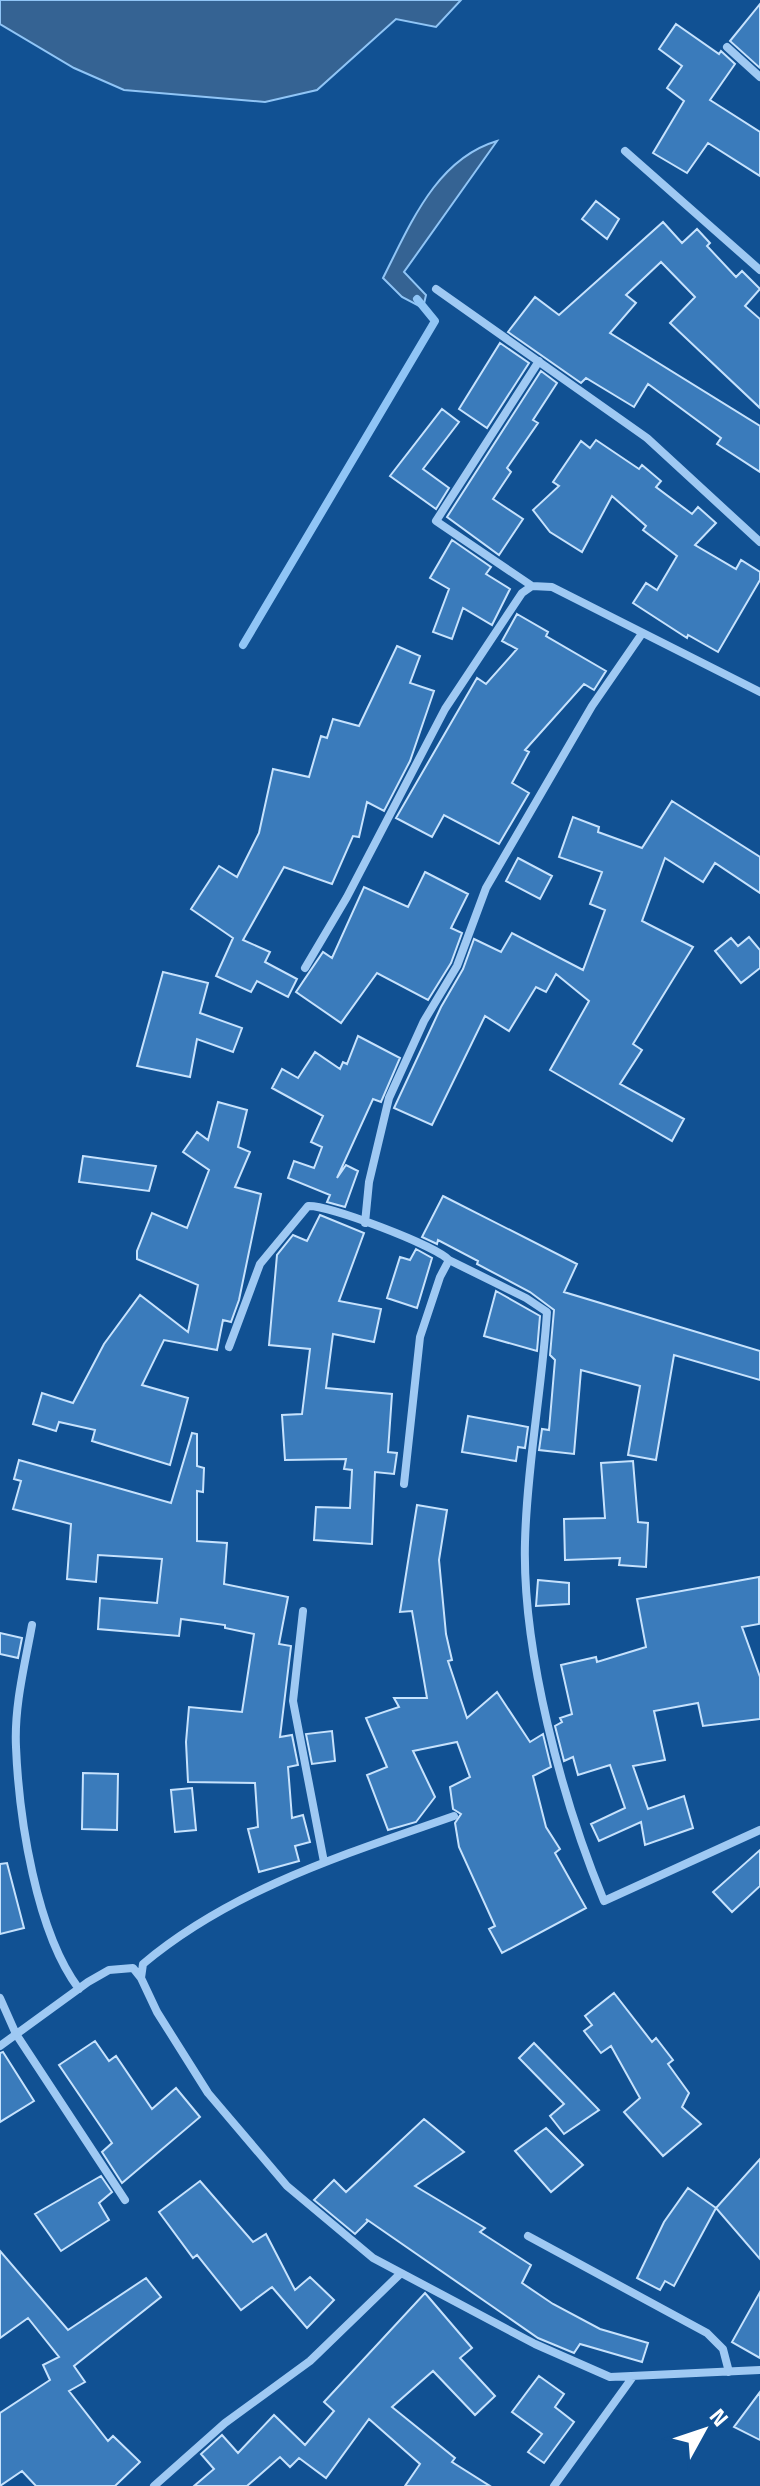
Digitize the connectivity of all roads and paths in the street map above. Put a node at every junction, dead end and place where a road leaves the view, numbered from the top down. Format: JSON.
{"nodes":[{"id":1,"x":727,"y":47,"type":"dead end"},
{"id":2,"x":760,"y":77,"type":"edge"},
{"id":3,"x":625,"y":151,"type":"dead end"},
{"id":4,"x":760,"y":270,"type":"edge"},
{"id":5,"x":436,"y":289,"type":"dead end"},
{"id":6,"x":539,"y":361,"type":"junction"},
{"id":7,"x":760,"y":542,"type":"edge"},
{"id":8,"x":532,"y":586,"type":"junction"},
{"id":9,"x":641,"y":635,"type":"junction"},
{"id":10,"x":760,"y":692,"type":"edge"},
{"id":11,"x":305,"y":968,"type":"dead end"},
{"id":12,"x":365,"y":1223,"type":"junction"},
{"id":13,"x":449,"y":1260,"type":"junction"},
{"id":14,"x":229,"y":1347,"type":"dead end"},
{"id":15,"x":404,"y":1484,"type":"dead end"},
{"id":16,"x":303,"y":1611,"type":"dead end"},
{"id":17,"x":32,"y":1625,"type":"dead end"},
{"id":18,"x":454,"y":1816,"type":"dead end"},
{"id":19,"x":760,"y":1830,"type":"edge"},
{"id":20,"x":324,"y":1862,"type":"junction"},
{"id":21,"x":141,"y":1978,"type":"junction"},
{"id":22,"x":79,"y":1989,"type":"junction"},
{"id":23,"x":0,"y":1998,"type":"edge"},
{"id":24,"x":16,"y":2034,"type":"junction"},
{"id":25,"x":0,"y":2046,"type":"edge"},
{"id":26,"x":125,"y":2200,"type":"dead end"},
{"id":27,"x":528,"y":2236,"type":"dead end"},
{"id":28,"x":400,"y":2274,"type":"junction"},
{"id":29,"x":760,"y":2370,"type":"edge"},
{"id":30,"x":729,"y":2372,"type":"junction"},
{"id":31,"x":632,"y":2378,"type":"junction"},
{"id":32,"x":154,"y":2486,"type":"edge"},
{"id":33,"x":554,"y":2486,"type":"edge"}],
"edges":[{"from":1,"to":2,"type":"street"},
{"from":3,"to":4,"type":"street"},
{"from":5,"to":6,"type":"street"},
{"from":6,"to":7,"type":"street"},
{"from":6,"to":8,"type":"street"},
{"from":8,"to":9,"type":"street"},
{"from":8,"to":11,"type":"street"},
{"from":9,"to":10,"type":"street"},
{"from":9,"to":12,"type":"street"},
{"from":12,"to":13,"type":"street"},
{"from":12,"to":14,"type":"street"},
{"from":13,"to":15,"type":"street"},
{"from":13,"to":19,"type":"street"},
{"from":16,"to":20,"type":"street"},
{"from":17,"to":22,"type":"street"},
{"from":18,"to":20,"type":"street"},
{"from":20,"to":21,"type":"street"},
{"from":21,"to":22,"type":"street"},
{"from":21,"to":28,"type":"street"},
{"from":22,"to":24,"type":"street"},
{"from":23,"to":24,"type":"street"},
{"from":24,"to":25,"type":"street"},
{"from":24,"to":26,"type":"street"},
{"from":27,"to":30,"type":"street"},
{"from":28,"to":31,"type":"street"},
{"from":28,"to":32,"type":"street"},
{"from":29,"to":30,"type":"street"},
{"from":30,"to":31,"type":"street"},
{"from":31,"to":33,"type":"street"}]}
